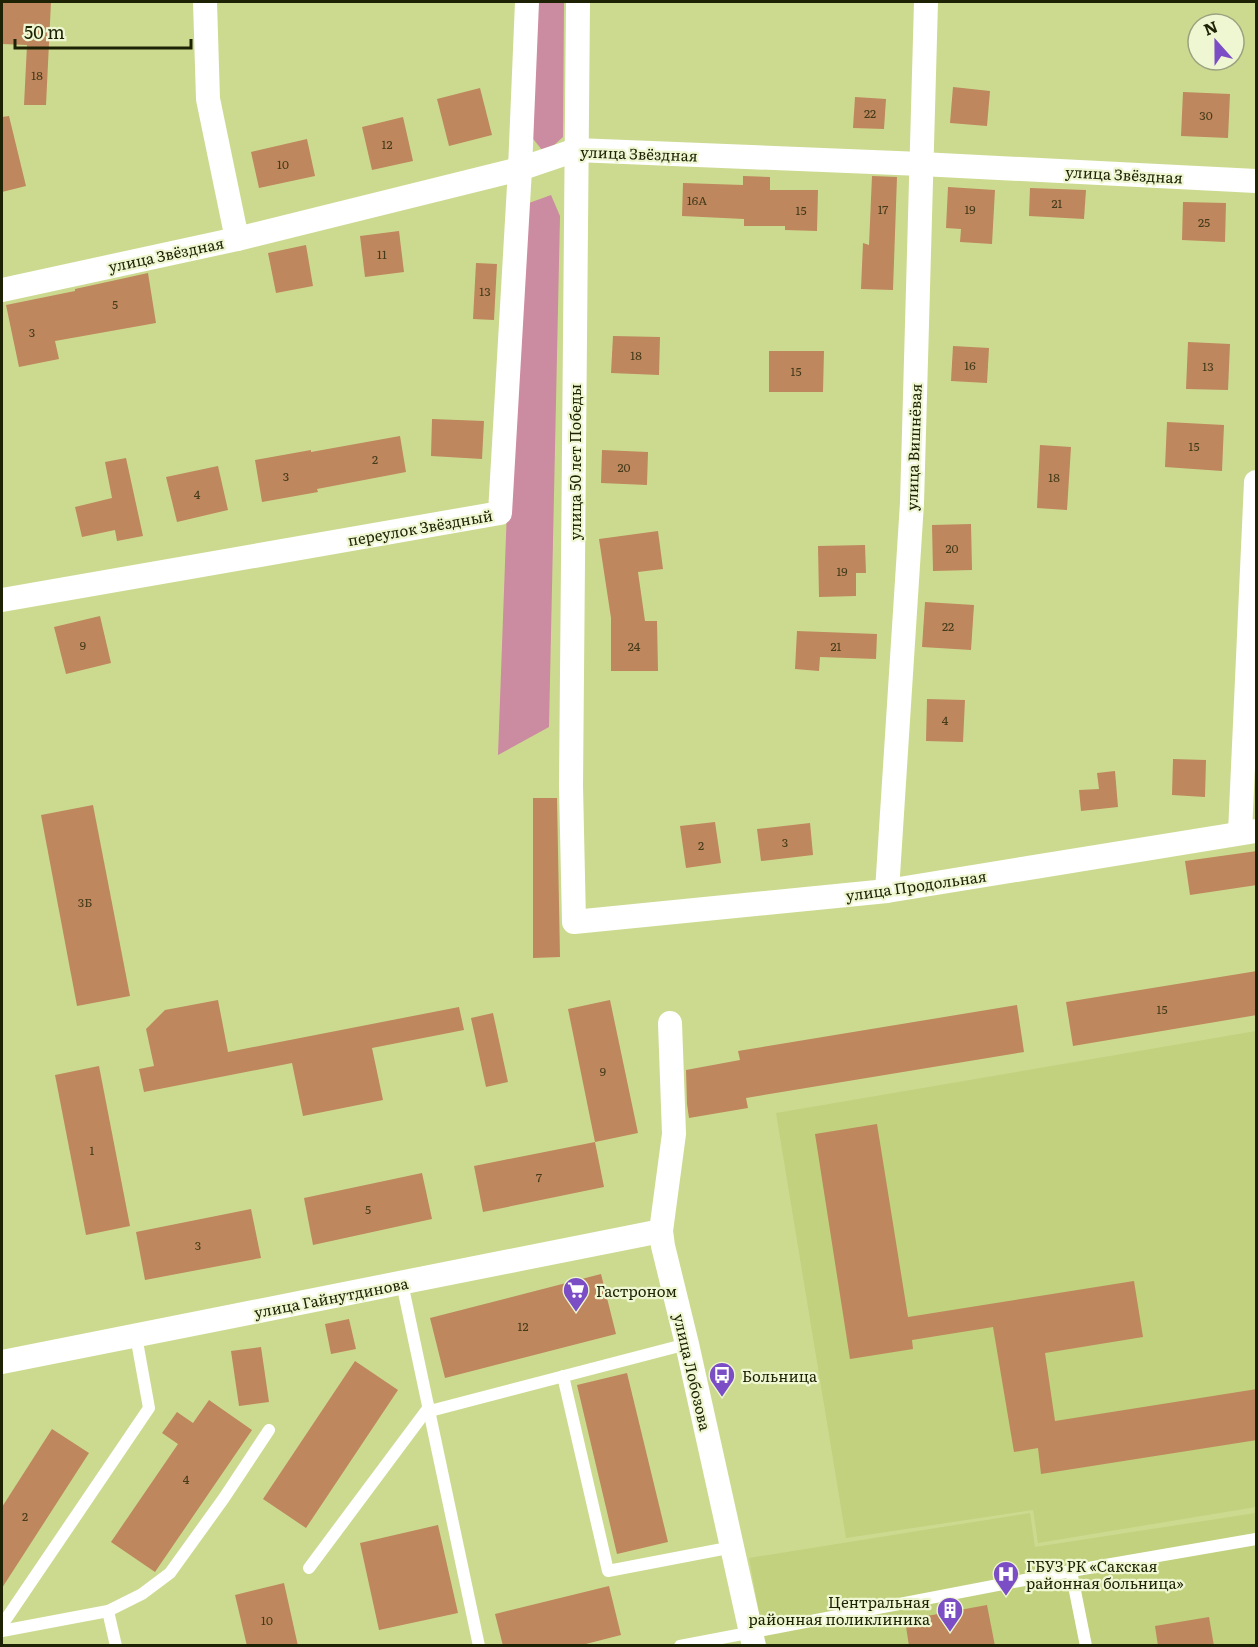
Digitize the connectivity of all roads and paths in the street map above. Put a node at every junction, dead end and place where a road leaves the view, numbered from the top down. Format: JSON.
{"nodes":[{"id":1,"x":205,"y":2,"type":"edge"},
{"id":2,"x":527,"y":2,"type":"edge"},
{"id":3,"x":578,"y":2,"type":"edge"},
{"id":4,"x":926,"y":2,"type":"edge"},
{"id":5,"x":576,"y":150,"type":"junction"},
{"id":6,"x":921,"y":164,"type":"junction"},
{"id":7,"x":520,"y":169,"type":"junction"},
{"id":8,"x":1257,"y":181,"type":"edge"},
{"id":9,"x":237,"y":238,"type":"junction"},
{"id":10,"x":2,"y":290,"type":"edge"},
{"id":11,"x":1257,"y":482,"type":"edge"},
{"id":12,"x":2,"y":600,"type":"edge"},
{"id":13,"x":1248,"y":832,"type":"edge"},
{"id":14,"x":887,"y":891,"type":"junction"},
{"id":15,"x":574,"y":922,"type":"joint"},
{"id":16,"x":670,"y":1023,"type":"dead end"},
{"id":17,"x":662,"y":1226,"type":"junction"},
{"id":18,"x":402,"y":1282,"type":"junction"},
{"id":19,"x":136,"y":1336,"type":"junction"},
{"id":20,"x":687,"y":1344,"type":"junction"},
{"id":21,"x":2,"y":1362,"type":"edge"},
{"id":22,"x":563,"y":1376,"type":"junction"},
{"id":23,"x":430,"y":1409,"type":"junction"},
{"id":24,"x":269,"y":1430,"type":"dead end"},
{"id":25,"x":1257,"y":1539,"type":"edge"},
{"id":26,"x":733,"y":1546,"type":"junction"},
{"id":27,"x":309,"y":1568,"type":"dead end"},
{"id":28,"x":1071,"y":1571,"type":"junction"},
{"id":29,"x":108,"y":1611,"type":"junction"},
{"id":30,"x":2,"y":1625,"type":"edge"},
{"id":31,"x":2,"y":1631,"type":"edge"},
{"id":32,"x":753,"y":1638,"type":"edge"},
{"id":33,"x":116,"y":1646,"type":"edge"},
{"id":34,"x":479,"y":1646,"type":"edge"},
{"id":35,"x":681,"y":1646,"type":"edge"},
{"id":36,"x":1086,"y":1646,"type":"edge"}],
"edges":[{"from":1,"to":9,"type":"street"},
{"from":2,"to":7,"type":"street"},
{"from":3,"to":5,"type":"street","name":"улица 50 лет Победы"},
{"from":4,"to":6,"type":"street","name":"улица Вишнёвая"},
{"from":5,"to":6,"type":"street","name":"улица Звёздная"},
{"from":5,"to":7,"type":"street","name":"улица Звёздная"},
{"from":5,"to":15,"type":"street","name":"улица 50 лет Победы"},
{"from":6,"to":8,"type":"street","name":"улица Звёздная"},
{"from":6,"to":14,"type":"street","name":"улица Вишнёвая"},
{"from":7,"to":9,"type":"street","name":"улица Звёздная"},
{"from":7,"to":12,"type":"street","name":"переулок Звёздный"},
{"from":9,"to":10,"type":"street","name":"улица Звёздная"},
{"from":11,"to":13,"type":"street"},
{"from":13,"to":14,"type":"street","name":"улица Продольная"},
{"from":14,"to":15,"type":"street","name":"улица Продольная"},
{"from":16,"to":17,"type":"street","name":"улица Лобозова"},
{"from":17,"to":18,"type":"street","name":"улица Гайнутдинова"},
{"from":17,"to":20,"type":"street","name":"улица Лобозова"},
{"from":18,"to":19,"type":"street","name":"улица Гайнутдинова"},
{"from":18,"to":23,"type":"lane"},
{"from":19,"to":21,"type":"street","name":"улица Гайнутдинова"},
{"from":19,"to":30,"type":"lane"},
{"from":20,"to":22,"type":"lane"},
{"from":20,"to":26,"type":"street","name":"улица Лобозова"},
{"from":22,"to":23,"type":"lane"},
{"from":22,"to":26,"type":"lane"},
{"from":23,"to":27,"type":"lane"},
{"from":23,"to":34,"type":"lane"},
{"from":24,"to":29,"type":"lane"},
{"from":25,"to":28,"type":"lane"},
{"from":26,"to":32,"type":"street","name":"улица Лобозова"},
{"from":28,"to":32,"type":"lane"},
{"from":28,"to":36,"type":"lane"},
{"from":29,"to":31,"type":"lane"},
{"from":29,"to":33,"type":"lane"},
{"from":32,"to":35,"type":"lane"}]}
